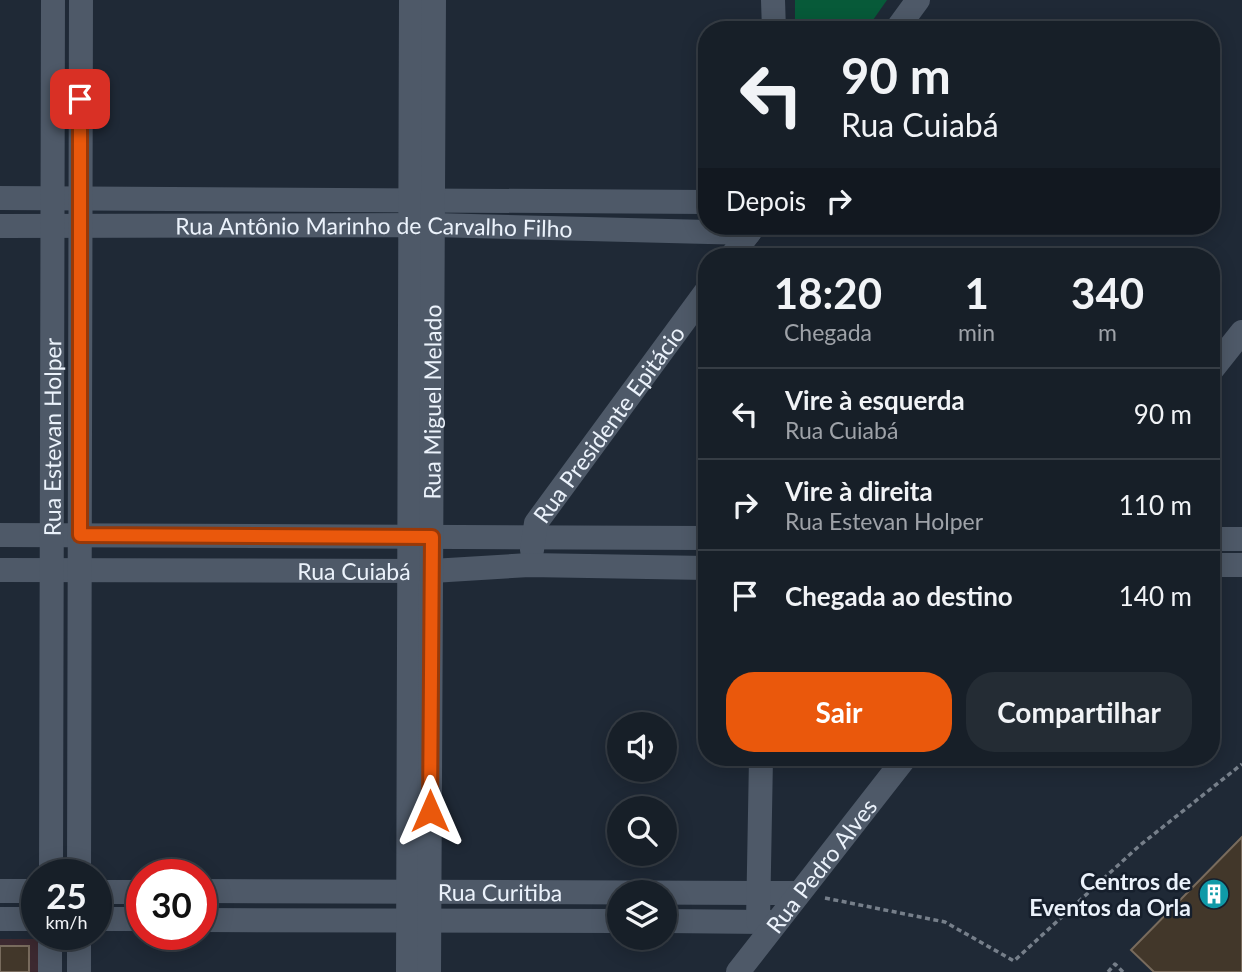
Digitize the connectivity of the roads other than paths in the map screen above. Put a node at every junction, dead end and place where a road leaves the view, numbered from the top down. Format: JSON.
{"nodes":[{"id":1,"x":53,"y":0,"type":"edge"},
{"id":2,"x":80,"y":0,"type":"edge"},
{"id":3,"x":411,"y":0,"type":"edge"},
{"id":4,"x":435,"y":0,"type":"edge"},
{"id":5,"x":774,"y":0,"type":"edge"},
{"id":6,"x":918,"y":0,"type":"edge"},
{"id":7,"x":774,"y":21,"type":"edge"},
{"id":8,"x":903,"y":21,"type":"edge"},
{"id":9,"x":0,"y":198,"type":"edge"},
{"id":10,"x":52,"y":198,"type":"junction"},
{"id":11,"x":80,"y":199,"type":"junction"},
{"id":12,"x":422,"y":200,"type":"junction"},
{"id":13,"x":698,"y":202,"type":"edge"},
{"id":14,"x":422,"y":225,"type":"junction"},
{"id":15,"x":0,"y":226,"type":"edge"},
{"id":16,"x":52,"y":226,"type":"junction"},
{"id":17,"x":80,"y":226,"type":"junction"},
{"id":18,"x":698,"y":228,"type":"edge"},
{"id":19,"x":698,"y":302,"type":"edge"},
{"id":20,"x":1242,"y":332,"type":"edge"},
{"id":21,"x":1220,"y":360,"type":"edge"},
{"id":22,"x":0,"y":535,"type":"edge"},
{"id":23,"x":52,"y":535,"type":"junction"},
{"id":24,"x":80,"y":535,"type":"junction"},
{"id":25,"x":421,"y":536,"type":"junction"},
{"id":26,"x":534,"y":537,"type":"junction"},
{"id":27,"x":698,"y":538,"type":"edge"},
{"id":28,"x":1220,"y":539,"type":"edge"},
{"id":29,"x":1242,"y":539,"type":"edge"},
{"id":30,"x":529,"y":565,"type":"junction"},
{"id":31,"x":1220,"y":565,"type":"edge"},
{"id":32,"x":1242,"y":565,"type":"edge"},
{"id":33,"x":698,"y":568,"type":"edge"},
{"id":34,"x":0,"y":570,"type":"edge"},
{"id":35,"x":52,"y":571,"type":"junction"},
{"id":36,"x":80,"y":571,"type":"junction"},
{"id":37,"x":420,"y":571,"type":"junction"},
{"id":38,"x":761,"y":766,"type":"edge"},
{"id":39,"x":899,"y":766,"type":"edge"},
{"id":40,"x":51,"y":859,"type":"edge"},
{"id":41,"x":79,"y":859,"type":"edge"},
{"id":42,"x":0,"y":891,"type":"edge"},
{"id":43,"x":21,"y":891,"type":"edge"},
{"id":44,"x":217,"y":891,"type":"edge"},
{"id":45,"x":419,"y":891,"type":"junction"},
{"id":46,"x":759,"y":893,"type":"junction"},
{"id":47,"x":799,"y":893,"type":"junction"},
{"id":48,"x":0,"y":919,"type":"edge"},
{"id":49,"x":21,"y":919,"type":"edge"},
{"id":50,"x":217,"y":920,"type":"edge"},
{"id":51,"x":419,"y":920,"type":"junction"},
{"id":52,"x":607,"y":921,"type":"edge"},
{"id":53,"x":677,"y":921,"type":"edge"},
{"id":54,"x":767,"y":922,"type":"junction"},
{"id":55,"x":50,"y":950,"type":"edge"},
{"id":56,"x":79,"y":950,"type":"edge"},
{"id":57,"x":50,"y":972,"type":"edge"},
{"id":58,"x":79,"y":972,"type":"edge"},
{"id":59,"x":408,"y":972,"type":"edge"},
{"id":60,"x":429,"y":972,"type":"edge"},
{"id":61,"x":738,"y":972,"type":"edge"}],
"edges":[{"from":1,"to":10,"type":"street","name":"Rua Estevan Holper"},
{"from":2,"to":11,"type":"street","name":"Rua Estevan Holper"},
{"from":3,"to":12,"type":"street","name":"Rua Miguel Melado"},
{"from":4,"to":12,"type":"street","name":"Rua Miguel Melado"},
{"from":5,"to":7,"type":"street"},
{"from":6,"to":8,"type":"street"},
{"from":9,"to":10,"type":"street","name":"Rua Antônio Marinho de Carvalho Filho"},
{"from":10,"to":11,"type":"street","name":"Rua Antônio Marinho de Carvalho Filho"},
{"from":10,"to":16,"type":"street","name":"Rua Estevan Holper"},
{"from":11,"to":12,"type":"street","name":"Rua Antônio Marinho de Carvalho Filho"},
{"from":11,"to":17,"type":"street","name":"Rua Estevan Holper"},
{"from":12,"to":13,"type":"street","name":"Rua Antônio Marinho de Carvalho Filho"},
{"from":12,"to":14,"type":"street","name":"Rua Miguel Melado"},
{"from":14,"to":17,"type":"street","name":"Rua Antônio Marinho de Carvalho Filho"},
{"from":14,"to":18,"type":"street","name":"Rua Antônio Marinho de Carvalho Filho"},
{"from":14,"to":25,"type":"street","name":"Rua Miguel Melado"},
{"from":15,"to":16,"type":"street","name":"Rua Antônio Marinho de Carvalho Filho"},
{"from":16,"to":17,"type":"street","name":"Rua Antônio Marinho de Carvalho Filho"},
{"from":16,"to":23,"type":"street","name":"Rua Estevan Holper"},
{"from":17,"to":24,"type":"street","name":"Rua Estevan Holper"},
{"from":19,"to":26,"type":"street","name":"Rua Presidente Epitácio"},
{"from":20,"to":21,"type":"street"},
{"from":22,"to":23,"type":"street","name":"Rua Cuiabá"},
{"from":23,"to":24,"type":"street","name":"Rua Cuiabá"},
{"from":23,"to":35,"type":"street","name":"Rua Estevan Holper"},
{"from":24,"to":25,"type":"street","name":"Rua Cuiabá"},
{"from":24,"to":36,"type":"street","name":"Rua Estevan Holper"},
{"from":25,"to":26,"type":"street","name":"Rua Cuiabá"},
{"from":25,"to":37,"type":"street","name":"Rua Miguel Melado"},
{"from":26,"to":27,"type":"street","name":"Rua Cuiabá"},
{"from":26,"to":30,"type":"street","name":"Rua Presidente Epitácio"},
{"from":28,"to":29,"type":"street"},
{"from":30,"to":33,"type":"street","name":"Rua Cuiabá"},
{"from":30,"to":37,"type":"street","name":"Rua Cuiabá"},
{"from":31,"to":32,"type":"street"},
{"from":34,"to":35,"type":"street","name":"Rua Cuiabá"},
{"from":35,"to":36,"type":"street","name":"Rua Cuiabá"},
{"from":35,"to":40,"type":"street","name":"Rua Estevan Holper"},
{"from":36,"to":37,"type":"street","name":"Rua Cuiabá"},
{"from":36,"to":41,"type":"street","name":"Rua Estevan Holper"},
{"from":37,"to":45,"type":"street","name":"Rua Miguel Melado"},
{"from":38,"to":46,"type":"street"},
{"from":39,"to":47,"type":"street","name":"Rua Pedro Alves"},
{"from":42,"to":43,"type":"street"},
{"from":44,"to":45,"type":"street","name":"Rua Curitiba"},
{"from":45,"to":46,"type":"street","name":"Rua Curitiba"},
{"from":45,"to":51,"type":"street","name":"Rua Miguel Melado"},
{"from":46,"to":47,"type":"street","name":"Rua Curitiba"},
{"from":46,"to":54,"type":"street"},
{"from":47,"to":54,"type":"street","name":"Rua Pedro Alves"},
{"from":48,"to":49,"type":"street"},
{"from":50,"to":51,"type":"street","name":"Rua Curitiba"},
{"from":51,"to":52,"type":"street","name":"Rua Curitiba"},
{"from":51,"to":59,"type":"street","name":"Rua Miguel Melado"},
{"from":51,"to":60,"type":"street","name":"Rua Miguel Melado"},
{"from":53,"to":54,"type":"street"},
{"from":54,"to":61,"type":"street","name":"Rua Pedro Alves"},
{"from":55,"to":57,"type":"street"},
{"from":56,"to":58,"type":"street"}]}
